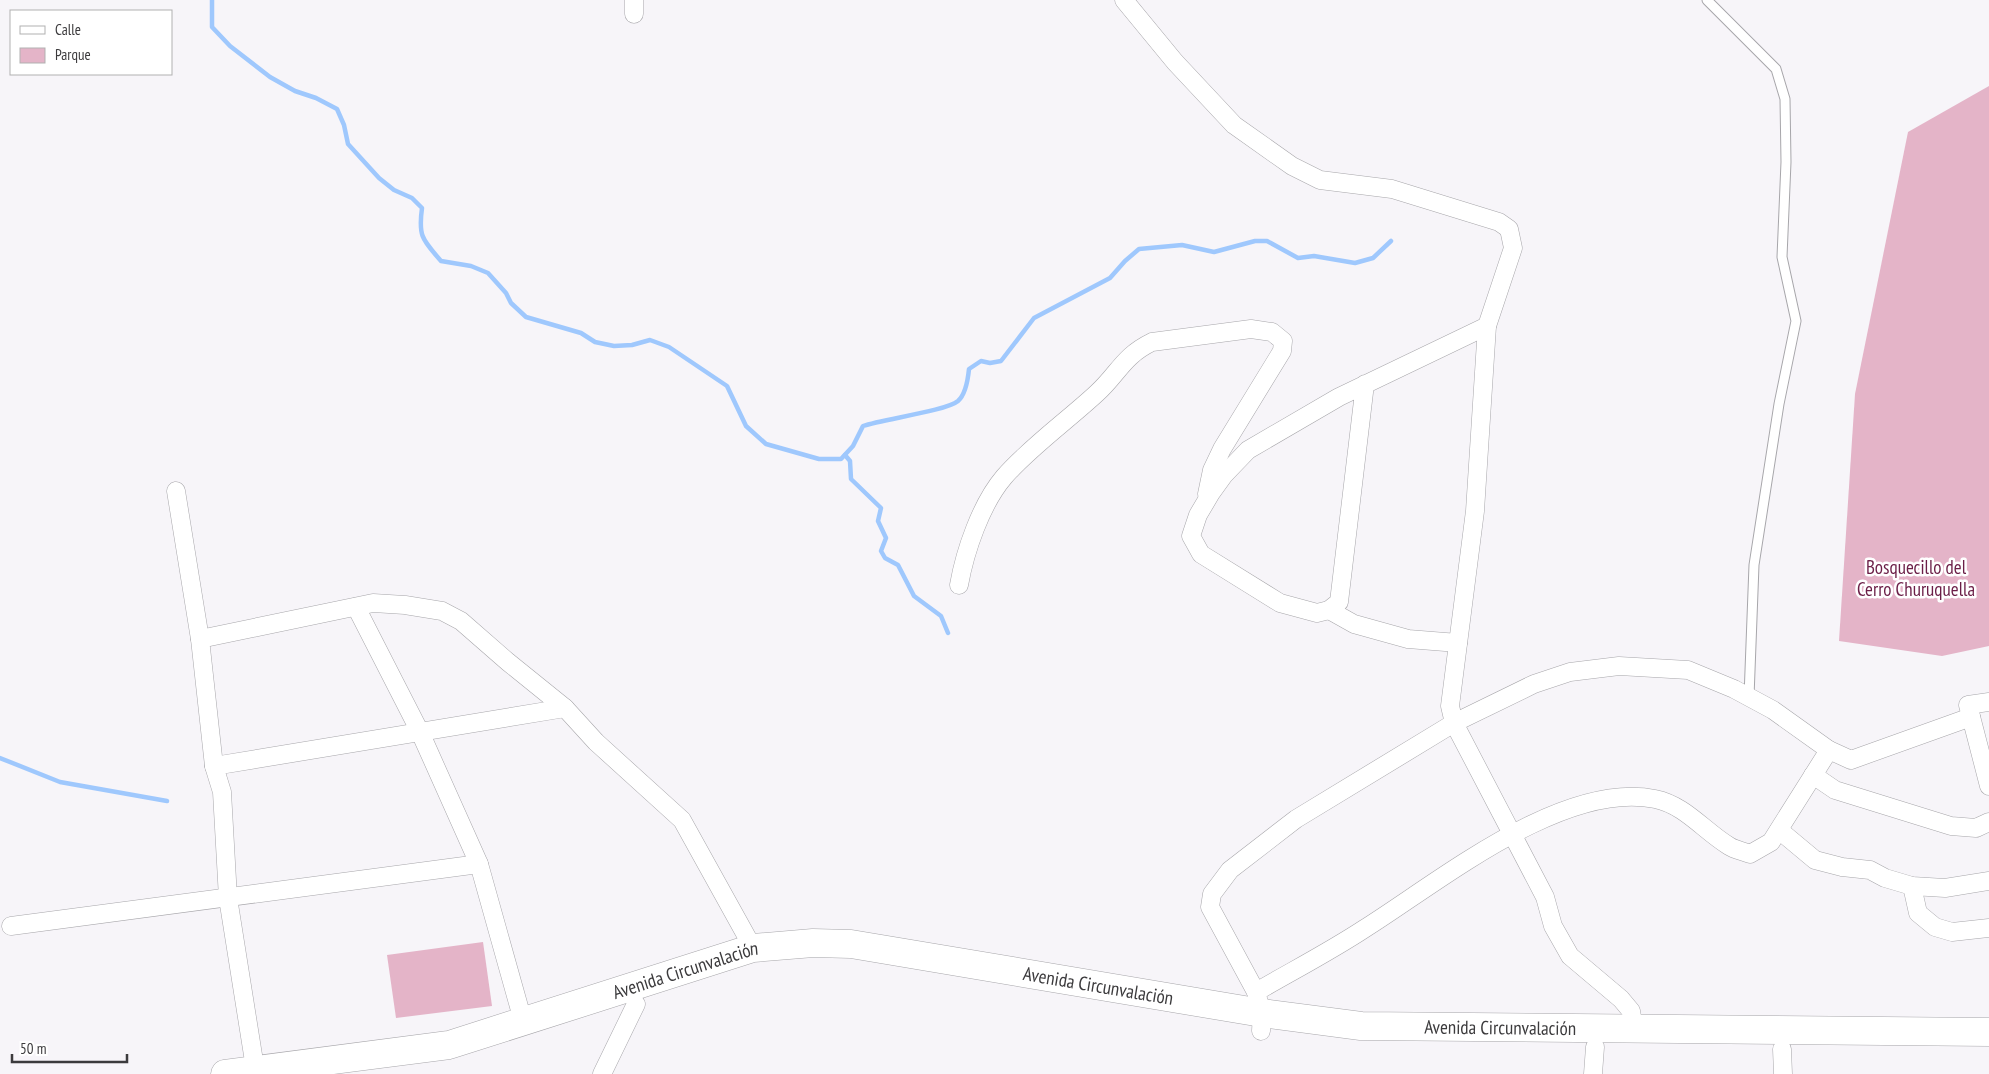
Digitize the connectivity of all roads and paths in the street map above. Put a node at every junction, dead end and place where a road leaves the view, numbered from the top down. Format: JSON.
{"nodes":[{"id":1,"x":1124,"y":0,"type":"edge"},
{"id":2,"x":1707,"y":0,"type":"edge"},
{"id":3,"x":1487,"y":326,"type":"junction"},
{"id":4,"x":1365,"y":384,"type":"junction"},
{"id":5,"x":176,"y":491,"type":"dead end"},
{"id":6,"x":1204,"y":504,"type":"junction"},
{"id":7,"x":958,"y":585,"type":"dead end"},
{"id":8,"x":356,"y":607,"type":"junction"},
{"id":9,"x":1329,"y":610,"type":"junction"},
{"id":10,"x":200,"y":639,"type":"junction"},
{"id":11,"x":1458,"y":643,"type":"junction"},
{"id":12,"x":1749,"y":697,"type":"junction"},
{"id":13,"x":1989,"y":702,"type":"edge"},
{"id":14,"x":565,"y":708,"type":"junction"},
{"id":15,"x":1972,"y":717,"type":"junction"},
{"id":16,"x":1454,"y":723,"type":"junction"},
{"id":17,"x":420,"y":732,"type":"junction"},
{"id":18,"x":1829,"y":750,"type":"junction"},
{"id":19,"x":214,"y":766,"type":"junction"},
{"id":20,"x":1813,"y":775,"type":"junction"},
{"id":21,"x":1989,"y":786,"type":"edge"},
{"id":22,"x":1989,"y":822,"type":"edge"},
{"id":23,"x":1778,"y":830,"type":"junction"},
{"id":24,"x":1512,"y":833,"type":"junction"},
{"id":25,"x":479,"y":864,"type":"junction"},
{"id":26,"x":1989,"y":880,"type":"edge"},
{"id":27,"x":1912,"y":886,"type":"junction"},
{"id":28,"x":228,"y":898,"type":"junction"},
{"id":29,"x":11,"y":926,"type":"dead end"},
{"id":30,"x":1989,"y":928,"type":"edge"},
{"id":31,"x":754,"y":948,"type":"junction"},
{"id":32,"x":636,"y":1004,"type":"junction"},
{"id":33,"x":1260,"y":1012,"type":"junction"},
{"id":34,"x":523,"y":1021,"type":"junction"},
{"id":35,"x":1634,"y":1029,"type":"junction"},
{"id":36,"x":1989,"y":1032,"type":"edge"},
{"id":37,"x":1594,"y":1047,"type":"junction"},
{"id":38,"x":1989,"y":1051,"type":"edge"},
{"id":39,"x":1782,"y":1061,"type":"edge"},
{"id":40,"x":256,"y":1072,"type":"edge"},
{"id":41,"x":225,"y":1074,"type":"edge"},
{"id":42,"x":381,"y":1074,"type":"edge"},
{"id":43,"x":602,"y":1074,"type":"edge"},
{"id":44,"x":1594,"y":1074,"type":"edge"}],
"edges":[{"from":1,"to":3,"type":"street"},
{"from":2,"to":12,"type":"lane"},
{"from":3,"to":4,"type":"street"},
{"from":3,"to":11,"type":"street"},
{"from":4,"to":6,"type":"street"},
{"from":4,"to":9,"type":"street"},
{"from":5,"to":10,"type":"street"},
{"from":6,"to":7,"type":"street"},
{"from":6,"to":9,"type":"street"},
{"from":8,"to":10,"type":"street"},
{"from":8,"to":14,"type":"street"},
{"from":8,"to":17,"type":"street"},
{"from":9,"to":11,"type":"street"},
{"from":10,"to":19,"type":"street"},
{"from":11,"to":16,"type":"street"},
{"from":12,"to":16,"type":"street"},
{"from":12,"to":18,"type":"street"},
{"from":13,"to":15,"type":"street"},
{"from":14,"to":17,"type":"street"},
{"from":14,"to":31,"type":"street"},
{"from":15,"to":18,"type":"street"},
{"from":15,"to":21,"type":"street"},
{"from":16,"to":24,"type":"street"},
{"from":16,"to":33,"type":"street"},
{"from":17,"to":19,"type":"street"},
{"from":17,"to":25,"type":"street"},
{"from":18,"to":20,"type":"street"},
{"from":19,"to":28,"type":"street"},
{"from":20,"to":22,"type":"street"},
{"from":20,"to":23,"type":"street"},
{"from":23,"to":24,"type":"street"},
{"from":23,"to":27,"type":"street"},
{"from":24,"to":33,"type":"street"},
{"from":24,"to":35,"type":"street"},
{"from":25,"to":28,"type":"street"},
{"from":25,"to":34,"type":"street"},
{"from":26,"to":27,"type":"street"},
{"from":27,"to":30,"type":"street"},
{"from":28,"to":29,"type":"street"},
{"from":28,"to":40,"type":"street"},
{"from":31,"to":33,"type":"main road","name":"Avenida Circunvalación"},
{"from":31,"to":34,"type":"main road","name":"Avenida Circunvalación"},
{"from":32,"to":33,"type":"main road","name":"Avenida Circunvalación"},
{"from":32,"to":42,"type":"main road","name":"Avenida Circunvalación"},
{"from":32,"to":43,"type":"street"},
{"from":33,"to":35,"type":"main road","name":"Avenida Circunvalación"},
{"from":33,"to":37,"type":"main road","name":"Avenida Circunvalación"},
{"from":34,"to":40,"type":"main road","name":"Avenida Circunvalación"},
{"from":35,"to":36,"type":"main road","name":"Avenida Circunvalación"},
{"from":37,"to":39,"type":"main road","name":"Avenida Circunvalación"},
{"from":37,"to":44,"type":"street"},
{"from":38,"to":39,"type":"main road","name":"Avenida Circunvalación"},
{"from":40,"to":41,"type":"main road","name":"Avenida Circunvalación"}]}
